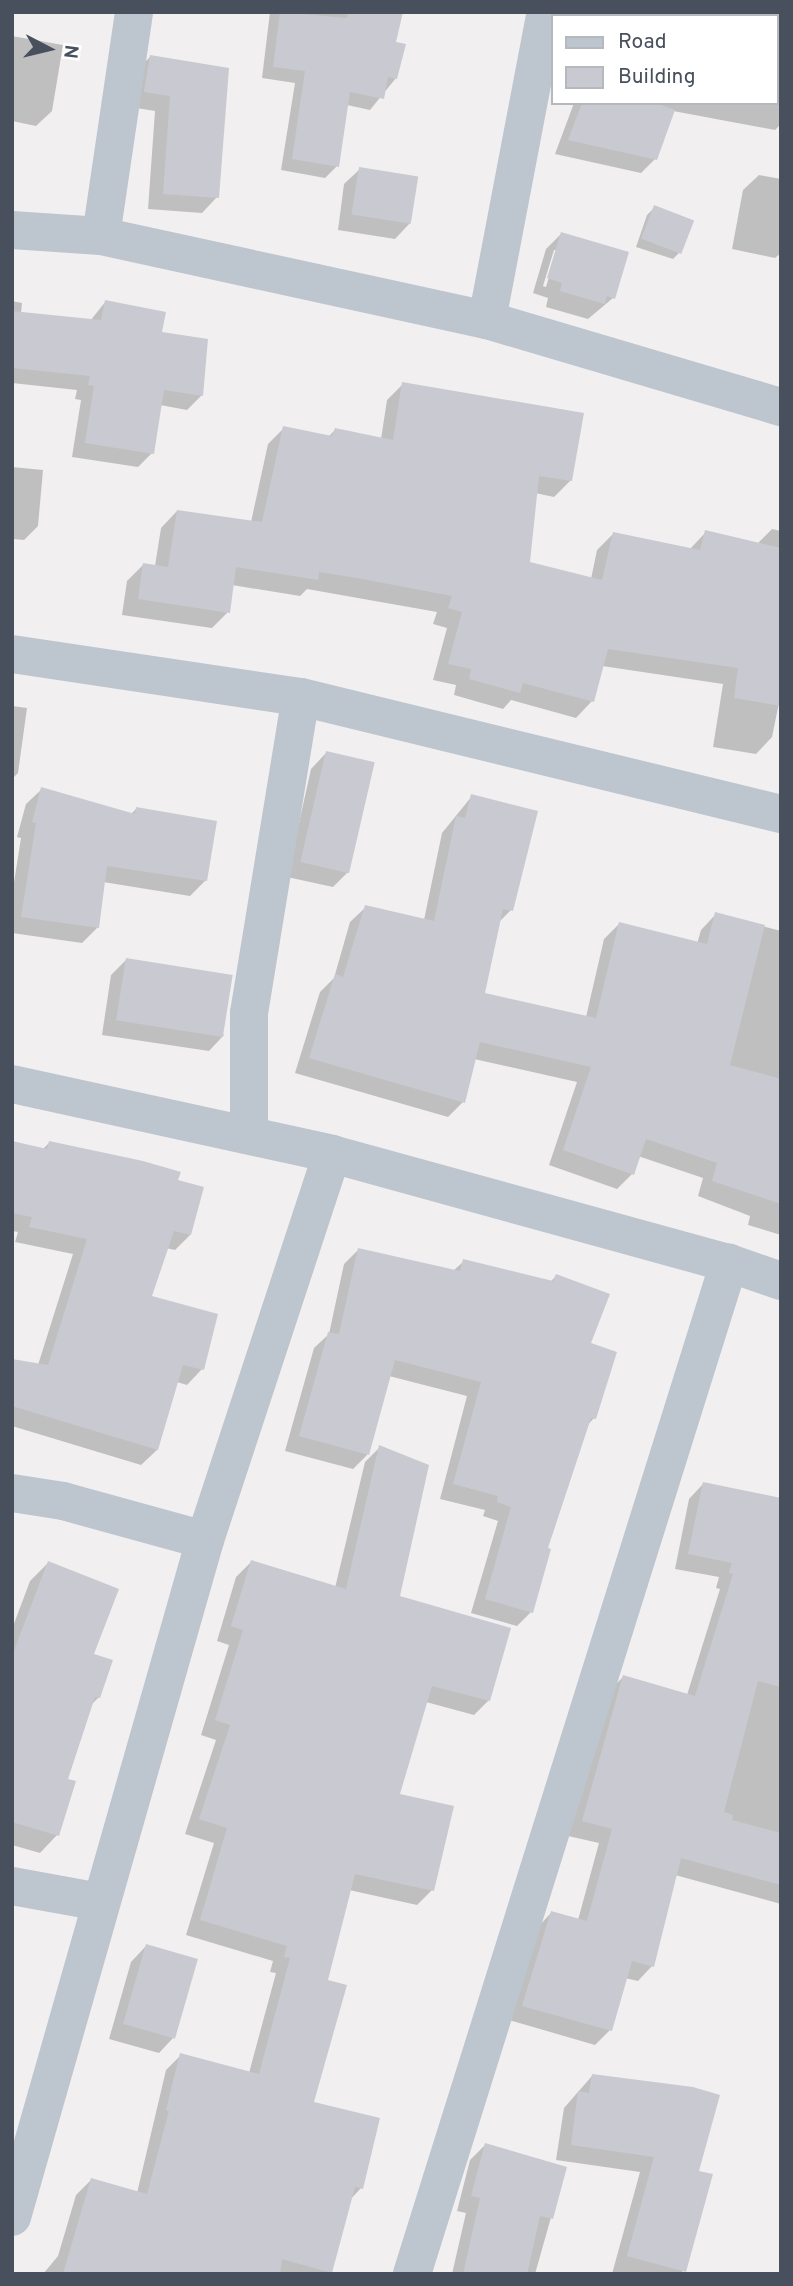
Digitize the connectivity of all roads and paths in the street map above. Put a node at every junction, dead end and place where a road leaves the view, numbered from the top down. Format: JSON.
{"nodes":[{"id":1,"x":134,"y":12,"type":"edge"},
{"id":2,"x":546,"y":12,"type":"edge"},
{"id":3,"x":12,"y":230,"type":"edge"},
{"id":4,"x":101,"y":236,"type":"junction"},
{"id":5,"x":487,"y":320,"type":"junction"},
{"id":6,"x":781,"y":407,"type":"edge"},
{"id":7,"x":12,"y":654,"type":"edge"},
{"id":8,"x":301,"y":697,"type":"junction"},
{"id":9,"x":781,"y":814,"type":"edge"},
{"id":10,"x":12,"y":1084,"type":"edge"},
{"id":11,"x":249,"y":1135,"type":"junction"},
{"id":12,"x":332,"y":1154,"type":"junction"},
{"id":13,"x":729,"y":1264,"type":"junction"},
{"id":14,"x":781,"y":1281,"type":"edge"},
{"id":15,"x":12,"y":1493,"type":"edge"},
{"id":16,"x":205,"y":1540,"type":"junction"},
{"id":17,"x":12,"y":1886,"type":"edge"},
{"id":18,"x":100,"y":1902,"type":"junction"},
{"id":19,"x":12,"y":2217,"type":"edge"},
{"id":20,"x":412,"y":2274,"type":"edge"}],
"edges":[{"from":1,"to":4,"type":"street"},
{"from":2,"to":5,"type":"street"},
{"from":3,"to":4,"type":"street"},
{"from":4,"to":5,"type":"street"},
{"from":5,"to":6,"type":"street"},
{"from":7,"to":8,"type":"street"},
{"from":8,"to":9,"type":"street"},
{"from":8,"to":11,"type":"street"},
{"from":10,"to":11,"type":"street"},
{"from":11,"to":12,"type":"street"},
{"from":12,"to":13,"type":"street"},
{"from":12,"to":16,"type":"street"},
{"from":13,"to":14,"type":"street"},
{"from":13,"to":20,"type":"street"},
{"from":15,"to":16,"type":"street"},
{"from":16,"to":18,"type":"street"},
{"from":17,"to":18,"type":"street"},
{"from":18,"to":19,"type":"street"}]}
